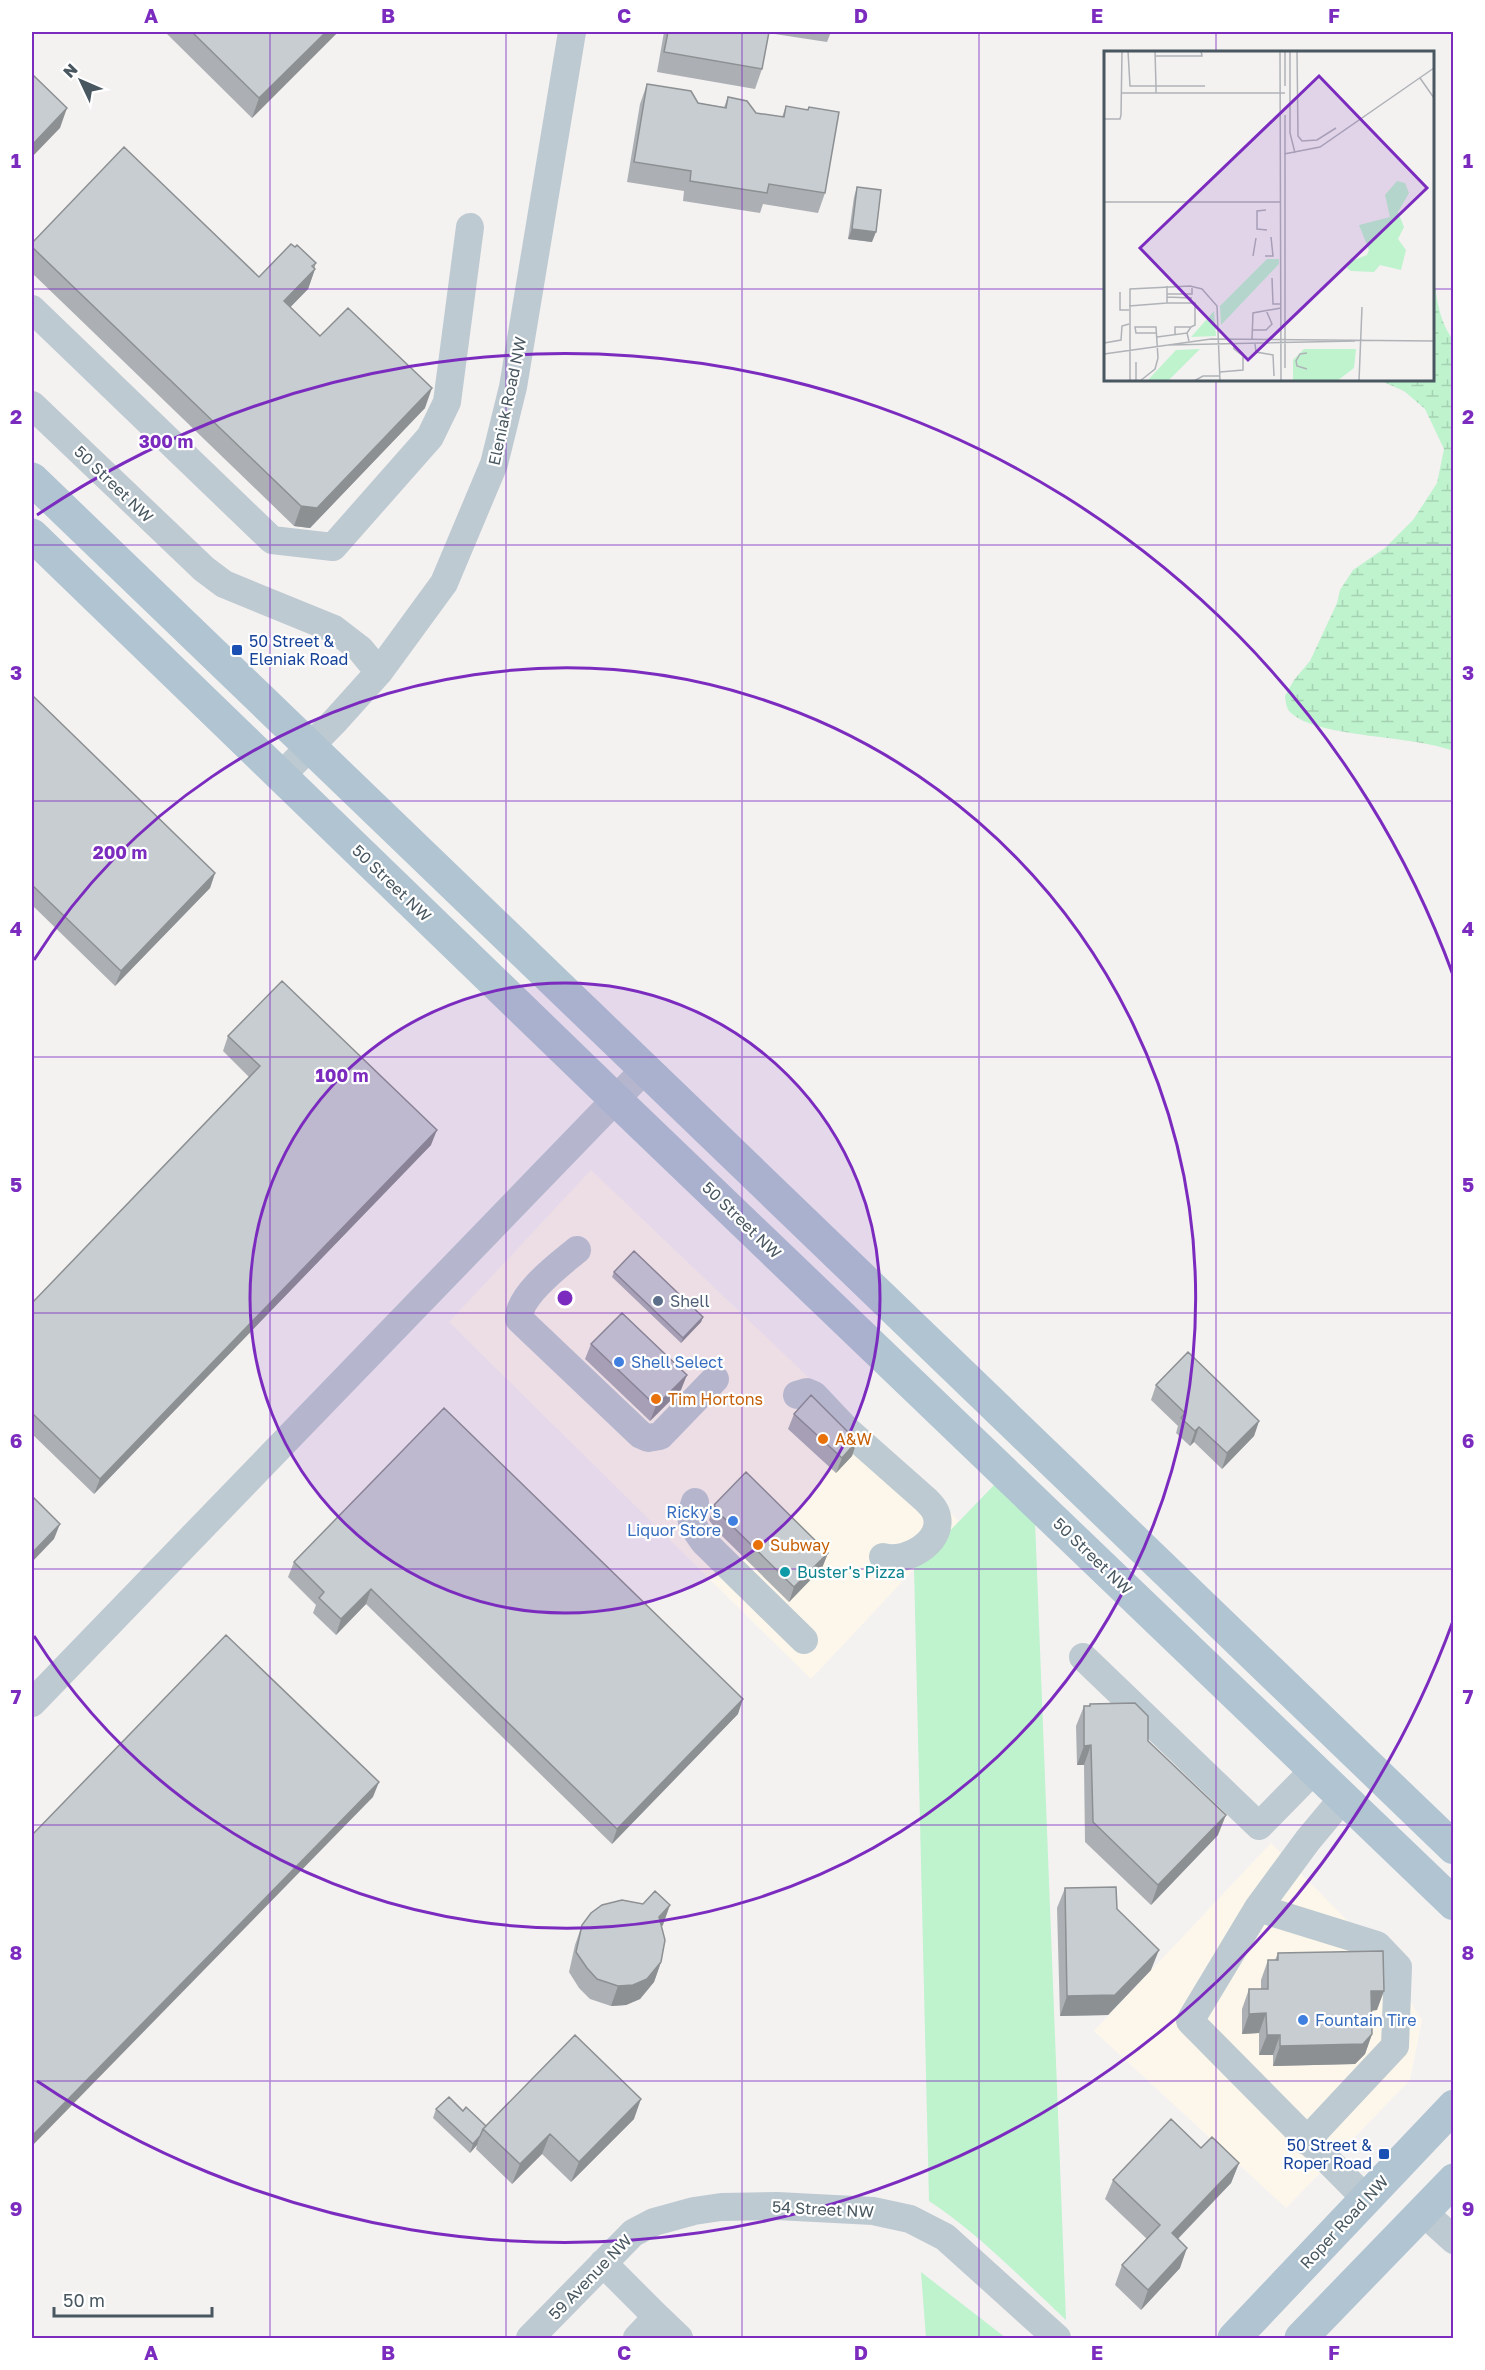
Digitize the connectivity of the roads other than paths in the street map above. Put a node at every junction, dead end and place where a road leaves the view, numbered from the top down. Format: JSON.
{"nodes":[{"id":1,"x":572,"y":32,"type":"edge"},
{"id":2,"x":470,"y":227,"type":"dead end"},
{"id":3,"x":32,"y":309,"type":"edge"},
{"id":4,"x":32,"y":405,"type":"edge"},
{"id":5,"x":32,"y":480,"type":"edge"},
{"id":6,"x":32,"y":535,"type":"edge"},
{"id":7,"x":379,"y":672,"type":"junction"},
{"id":8,"x":311,"y":747,"type":"junction"},
{"id":9,"x":281,"y":776,"type":"junction"},
{"id":10,"x":645,"y":1070,"type":"junction"},
{"id":11,"x":616,"y":1100,"type":"junction"},
{"id":12,"x":577,"y":1250,"type":"dead end"},
{"id":13,"x":715,"y":1379,"type":"dead end"},
{"id":14,"x":797,"y":1395,"type":"dead end"},
{"id":15,"x":695,"y":1502,"type":"dead end"},
{"id":16,"x":883,"y":1557,"type":"dead end"},
{"id":17,"x":804,"y":1640,"type":"dead end"},
{"id":18,"x":1083,"y":1658,"type":"dead end"},
{"id":19,"x":32,"y":1703,"type":"edge"},
{"id":20,"x":1314,"y":1770,"type":"junction"},
{"id":21,"x":1343,"y":1798,"type":"junction"},
{"id":22,"x":1453,"y":1848,"type":"edge"},
{"id":23,"x":1421,"y":1873,"type":"junction"},
{"id":24,"x":1454,"y":1904,"type":"edge"},
{"id":25,"x":1258,"y":1908,"type":"junction"},
{"id":26,"x":1454,"y":1929,"type":"edge"},
{"id":27,"x":1453,"y":2106,"type":"edge"},
{"id":28,"x":1306,"y":2141,"type":"junction"},
{"id":29,"x":1454,"y":2180,"type":"edge"},
{"id":30,"x":1366,"y":2199,"type":"junction"},
{"id":31,"x":1423,"y":2212,"type":"junction"},
{"id":32,"x":654,"y":2222,"type":"joint"},
{"id":33,"x":1454,"y":2240,"type":"edge"},
{"id":34,"x":603,"y":2263,"type":"junction"},
{"id":35,"x":657,"y":2318,"type":"junction"},
{"id":36,"x":530,"y":2338,"type":"edge"},
{"id":37,"x":637,"y":2338,"type":"edge"},
{"id":38,"x":679,"y":2338,"type":"edge"},
{"id":39,"x":1057,"y":2338,"type":"edge"},
{"id":40,"x":1234,"y":2338,"type":"edge"},
{"id":41,"x":1301,"y":2338,"type":"edge"}],
"edges":[{"from":1,"to":7,"type":"street","name":"Eleniak Road NW"},
{"from":2,"to":3,"type":"street"},
{"from":4,"to":7,"type":"street","name":"50 Street NW"},
{"from":5,"to":8,"type":"main road"},
{"from":6,"to":9,"type":"main road","name":"50 Street NW"},
{"from":7,"to":8,"type":"street","name":"Eleniak Road NW"},
{"from":8,"to":9,"type":"street","name":"Eleniak Road NW"},
{"from":8,"to":10,"type":"main road"},
{"from":9,"to":11,"type":"main road","name":"50 Street NW"},
{"from":10,"to":11,"type":"street"},
{"from":10,"to":22,"type":"main road"},
{"from":11,"to":19,"type":"street"},
{"from":11,"to":20,"type":"main road","name":"50 Street NW"},
{"from":12,"to":13,"type":"street"},
{"from":14,"to":16,"type":"street"},
{"from":15,"to":17,"type":"street"},
{"from":18,"to":20,"type":"street"},
{"from":20,"to":21,"type":"main road","name":"50 Street NW"},
{"from":21,"to":23,"type":"main road","name":"50 Street NW"},
{"from":21,"to":25,"type":"street"},
{"from":23,"to":24,"type":"main road","name":"50 Street NW"},
{"from":23,"to":26,"type":"main road"},
{"from":25,"to":28,"type":"street"},
{"from":25,"to":28,"type":"street"},
{"from":27,"to":30,"type":"main road","name":"Roper Road NW"},
{"from":28,"to":30,"type":"street"},
{"from":29,"to":31,"type":"main road"},
{"from":30,"to":40,"type":"main road","name":"Roper Road NW"},
{"from":31,"to":33,"type":"street"},
{"from":31,"to":41,"type":"main road"},
{"from":32,"to":34,"type":"street","name":"59 Avenue NW"},
{"from":32,"to":39,"type":"street","name":"54 Street NW"},
{"from":34,"to":35,"type":"street"},
{"from":34,"to":36,"type":"street","name":"59 Avenue NW"},
{"from":35,"to":37,"type":"street"},
{"from":35,"to":38,"type":"street"}]}
